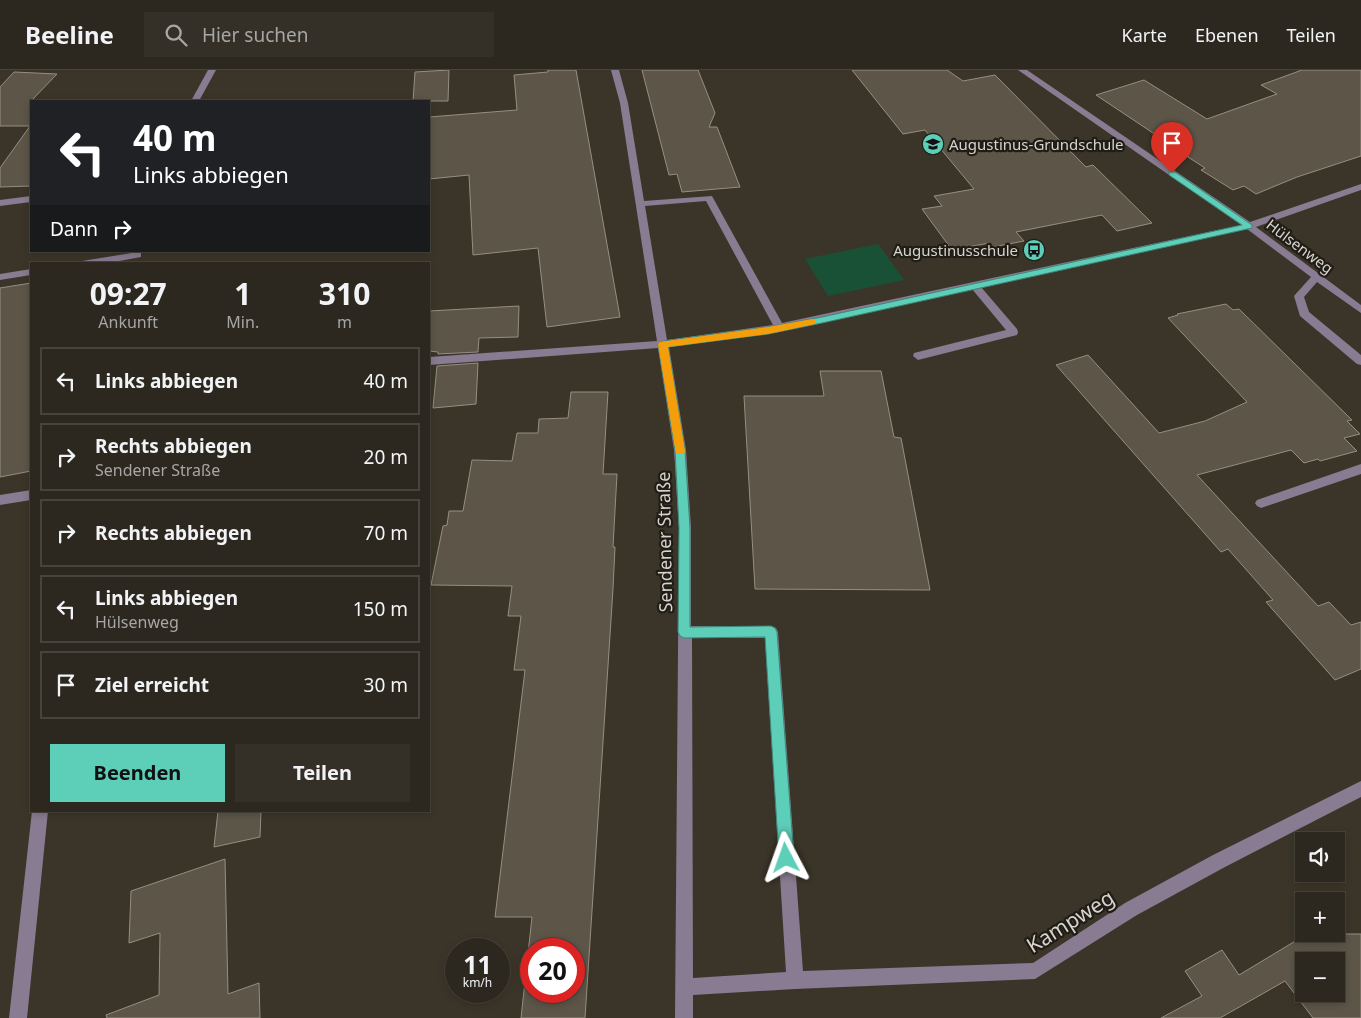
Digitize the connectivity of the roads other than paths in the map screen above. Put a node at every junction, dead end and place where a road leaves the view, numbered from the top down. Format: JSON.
{"nodes":[{"id":1,"x":212,"y":70,"type":"edge"},
{"id":2,"x":615,"y":70,"type":"edge"},
{"id":3,"x":1022,"y":70,"type":"edge"},
{"id":4,"x":196,"y":100,"type":"edge"},
{"id":5,"x":1361,"y":187,"type":"edge"},
{"id":6,"x":30,"y":200,"type":"edge"},
{"id":7,"x":0,"y":202,"type":"edge"},
{"id":8,"x":640,"y":204,"type":"junction"},
{"id":9,"x":1249,"y":226,"type":"junction"},
{"id":10,"x":137,"y":257,"type":"edge"},
{"id":11,"x":98,"y":262,"type":"edge"},
{"id":12,"x":30,"y":272,"type":"edge"},
{"id":13,"x":0,"y":277,"type":"edge"},
{"id":14,"x":1316,"y":277,"type":"junction"},
{"id":15,"x":976,"y":287,"type":"junction"},
{"id":16,"x":1361,"y":310,"type":"edge"},
{"id":17,"x":779,"y":328,"type":"junction"},
{"id":18,"x":663,"y":344,"type":"junction"},
{"id":19,"x":918,"y":356,"type":"dead end"},
{"id":20,"x":430,"y":361,"type":"edge"},
{"id":21,"x":1361,"y":361,"type":"edge"},
{"id":22,"x":1361,"y":469,"type":"edge"},
{"id":23,"x":30,"y":494,"type":"edge"},
{"id":24,"x":0,"y":500,"type":"edge"},
{"id":25,"x":1261,"y":503,"type":"dead end"},
{"id":26,"x":684,"y":632,"type":"junction"},
{"id":27,"x":1361,"y":789,"type":"edge"},
{"id":28,"x":40,"y":812,"type":"edge"},
{"id":29,"x":795,"y":980,"type":"junction"},
{"id":30,"x":684,"y":987,"type":"junction"},
{"id":31,"x":18,"y":1018,"type":"edge"},
{"id":32,"x":684,"y":1018,"type":"edge"}],
"edges":[{"from":1,"to":4,"type":"street"},
{"from":2,"to":8,"type":"street","name":"Sendener Straße"},
{"from":3,"to":9,"type":"street","name":"Hülsenweg"},
{"from":5,"to":9,"type":"street"},
{"from":6,"to":7,"type":"street"},
{"from":8,"to":17,"type":"street"},
{"from":8,"to":18,"type":"street","name":"Sendener Straße"},
{"from":9,"to":14,"type":"street","name":"Hülsenweg"},
{"from":9,"to":15,"type":"street"},
{"from":10,"to":11,"type":"street"},
{"from":12,"to":13,"type":"street"},
{"from":14,"to":16,"type":"street","name":"Hülsenweg"},
{"from":14,"to":21,"type":"street"},
{"from":15,"to":17,"type":"street"},
{"from":15,"to":19,"type":"street"},
{"from":17,"to":18,"type":"street"},
{"from":18,"to":20,"type":"street"},
{"from":18,"to":26,"type":"street","name":"Sendener Straße"},
{"from":22,"to":25,"type":"street"},
{"from":23,"to":24,"type":"street"},
{"from":26,"to":29,"type":"street"},
{"from":26,"to":30,"type":"street","name":"Sendener Straße"},
{"from":27,"to":29,"type":"street","name":"Kampweg"},
{"from":28,"to":31,"type":"street"},
{"from":29,"to":30,"type":"street","name":"Kampweg"},
{"from":30,"to":32,"type":"street","name":"Sendener Straße"}]}
